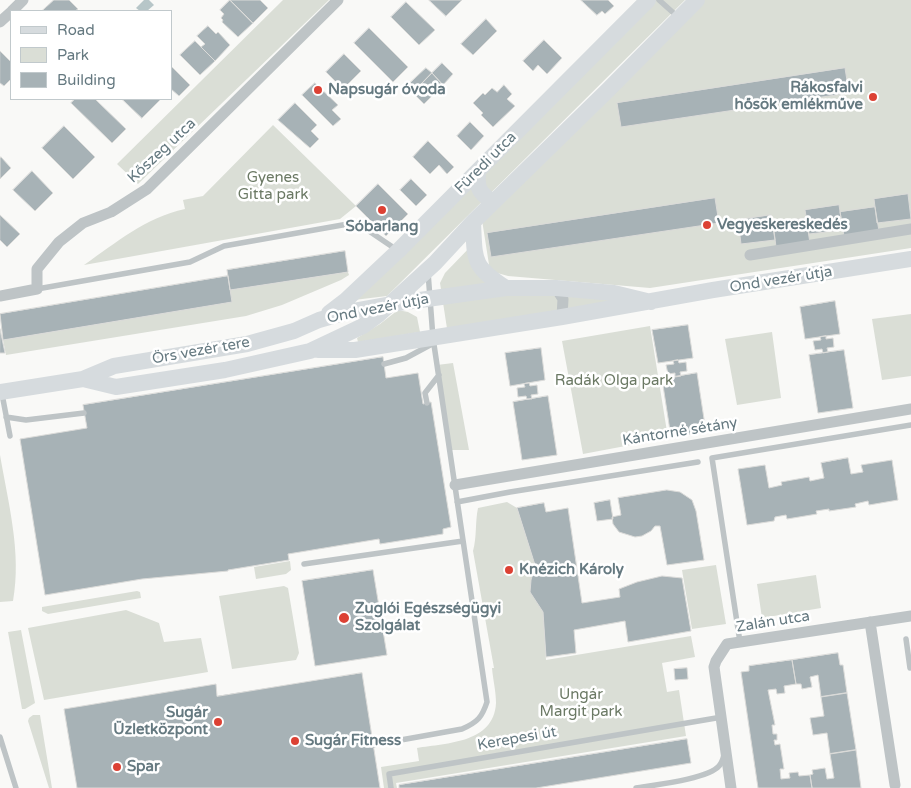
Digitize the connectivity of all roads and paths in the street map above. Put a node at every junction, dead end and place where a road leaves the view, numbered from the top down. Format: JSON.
{"nodes":[{"id":1,"x":23,"y":0,"type":"edge"},
{"id":2,"x":338,"y":0,"type":"edge"},
{"id":3,"x":648,"y":0,"type":"edge"},
{"id":4,"x":659,"y":0,"type":"edge"},
{"id":5,"x":697,"y":0,"type":"edge"},
{"id":6,"x":12,"y":10,"type":"edge"},
{"id":7,"x":10,"y":12,"type":"edge"},
{"id":8,"x":678,"y":18,"type":"junction"},
{"id":9,"x":0,"y":22,"type":"edge"},
{"id":10,"x":478,"y":170,"type":"junction"},
{"id":11,"x":493,"y":202,"type":"junction"},
{"id":12,"x":473,"y":222,"type":"junction"},
{"id":13,"x":911,"y":228,"type":"edge"},
{"id":14,"x":398,"y":251,"type":"junction"},
{"id":15,"x":750,"y":255,"type":"dead end"},
{"id":16,"x":911,"y":259,"type":"edge"},
{"id":17,"x":428,"y":270,"type":"junction"},
{"id":18,"x":506,"y":288,"type":"junction"},
{"id":19,"x":556,"y":288,"type":"junction"},
{"id":20,"x":37,"y":289,"type":"junction"},
{"id":21,"x":0,"y":296,"type":"edge"},
{"id":22,"x":430,"y":299,"type":"junction"},
{"id":23,"x":651,"y":302,"type":"junction"},
{"id":24,"x":391,"y":304,"type":"junction"},
{"id":25,"x":562,"y":317,"type":"junction"},
{"id":26,"x":319,"y":320,"type":"junction"},
{"id":27,"x":434,"y":340,"type":"junction"},
{"id":28,"x":310,"y":350,"type":"junction"},
{"id":29,"x":384,"y":364,"type":"dead end"},
{"id":30,"x":439,"y":375,"type":"junction"},
{"id":31,"x":83,"y":379,"type":"junction"},
{"id":32,"x":1,"y":392,"type":"edge"},
{"id":33,"x":427,"y":403,"type":"dead end"},
{"id":34,"x":911,"y":409,"type":"edge"},
{"id":35,"x":84,"y":413,"type":"dead end"},
{"id":36,"x":6,"y":417,"type":"junction"},
{"id":37,"x":911,"y":425,"type":"edge"},
{"id":38,"x":10,"y":436,"type":"dead end"},
{"id":39,"x":698,"y":462,"type":"dead end"},
{"id":40,"x":455,"y":485,"type":"junction"},
{"id":41,"x":458,"y":502,"type":"junction"},
{"id":42,"x":463,"y":541,"type":"junction"},
{"id":43,"x":304,"y":564,"type":"dead end"},
{"id":44,"x":911,"y":616,"type":"edge"},
{"id":45,"x":870,"y":622,"type":"junction"},
{"id":46,"x":906,"y":639,"type":"dead end"},
{"id":47,"x":740,"y":642,"type":"junction"},
{"id":48,"x":909,"y":652,"type":"edge"},
{"id":49,"x":910,"y":668,"type":"edge"},
{"id":50,"x":722,"y":717,"type":"junction"},
{"id":51,"x":0,"y":737,"type":"edge"},
{"id":52,"x":373,"y":745,"type":"dead end"},
{"id":53,"x":726,"y":748,"type":"junction"},
{"id":54,"x":895,"y":785,"type":"dead end"},
{"id":55,"x":16,"y":788,"type":"edge"},
{"id":56,"x":391,"y":788,"type":"edge"},
{"id":57,"x":636,"y":788,"type":"edge"},
{"id":58,"x":732,"y":788,"type":"edge"}],
"edges":[{"from":1,"to":6,"type":"street"},
{"from":2,"to":20,"type":"street","name":"Kőszeg utca"},
{"from":3,"to":10,"type":"main road","name":"Füredi utca"},
{"from":4,"to":8,"type":"lane"},
{"from":5,"to":8,"type":"main road"},
{"from":7,"to":9,"type":"street"},
{"from":8,"to":11,"type":"main road"},
{"from":10,"to":11,"type":"main road"},
{"from":10,"to":14,"type":"main road","name":"Füredi utca"},
{"from":11,"to":12,"type":"main road"},
{"from":12,"to":17,"type":"main road"},
{"from":12,"to":18,"type":"main road"},
{"from":13,"to":15,"type":"street"},
{"from":14,"to":20,"type":"lane"},
{"from":14,"to":26,"type":"main road","name":"Füredi utca"},
{"from":16,"to":23,"type":"main road","name":"Ond vezér útja"},
{"from":17,"to":22,"type":"lane"},
{"from":17,"to":24,"type":"main road"},
{"from":18,"to":19,"type":"main road","name":"Ond vezér útja"},
{"from":18,"to":22,"type":"main road","name":"Ond vezér útja"},
{"from":19,"to":23,"type":"main road","name":"Ond vezér útja"},
{"from":19,"to":25,"type":"street"},
{"from":20,"to":21,"type":"street"},
{"from":22,"to":24,"type":"main road","name":"Ond vezér útja"},
{"from":22,"to":27,"type":"lane"},
{"from":23,"to":25,"type":"main road","name":"Ond vezér útja"},
{"from":24,"to":26,"type":"main road","name":"Ond vezér útja"},
{"from":24,"to":28,"type":"main road","name":"Örs vezér tere"},
{"from":25,"to":27,"type":"main road","name":"Ond vezér útja"},
{"from":26,"to":31,"type":"main road","name":"Örs vezér tere"},
{"from":27,"to":28,"type":"main road","name":"Örs vezér tere"},
{"from":27,"to":29,"type":"lane"},
{"from":27,"to":30,"type":"lane"},
{"from":28,"to":31,"type":"main road","name":"Örs vezér tere"},
{"from":30,"to":33,"type":"lane"},
{"from":30,"to":40,"type":"lane"},
{"from":31,"to":32,"type":"main road","name":"Örs vezér tere"},
{"from":32,"to":36,"type":"lane"},
{"from":34,"to":40,"type":"street","name":"Kántorné sétány"},
{"from":35,"to":36,"type":"lane"},
{"from":36,"to":38,"type":"lane"},
{"from":37,"to":47,"type":"lane","name":"Kántorné sétány"},
{"from":39,"to":41,"type":"lane"},
{"from":40,"to":41,"type":"lane"},
{"from":41,"to":42,"type":"lane"},
{"from":42,"to":43,"type":"lane"},
{"from":42,"to":52,"type":"lane"},
{"from":44,"to":45,"type":"street","name":"Zalán utca"},
{"from":45,"to":47,"type":"street","name":"Zalán utca"},
{"from":45,"to":54,"type":"street"},
{"from":46,"to":48,"type":"lane"},
{"from":47,"to":50,"type":"street","name":"Zalán utca"},
{"from":48,"to":49,"type":"lane"},
{"from":50,"to":53,"type":"street","name":"Zalán utca"},
{"from":50,"to":56,"type":"lane","name":"Kerepesi út"},
{"from":51,"to":55,"type":"lane"},
{"from":53,"to":57,"type":"lane"},
{"from":53,"to":58,"type":"street","name":"Zalán utca"}]}
